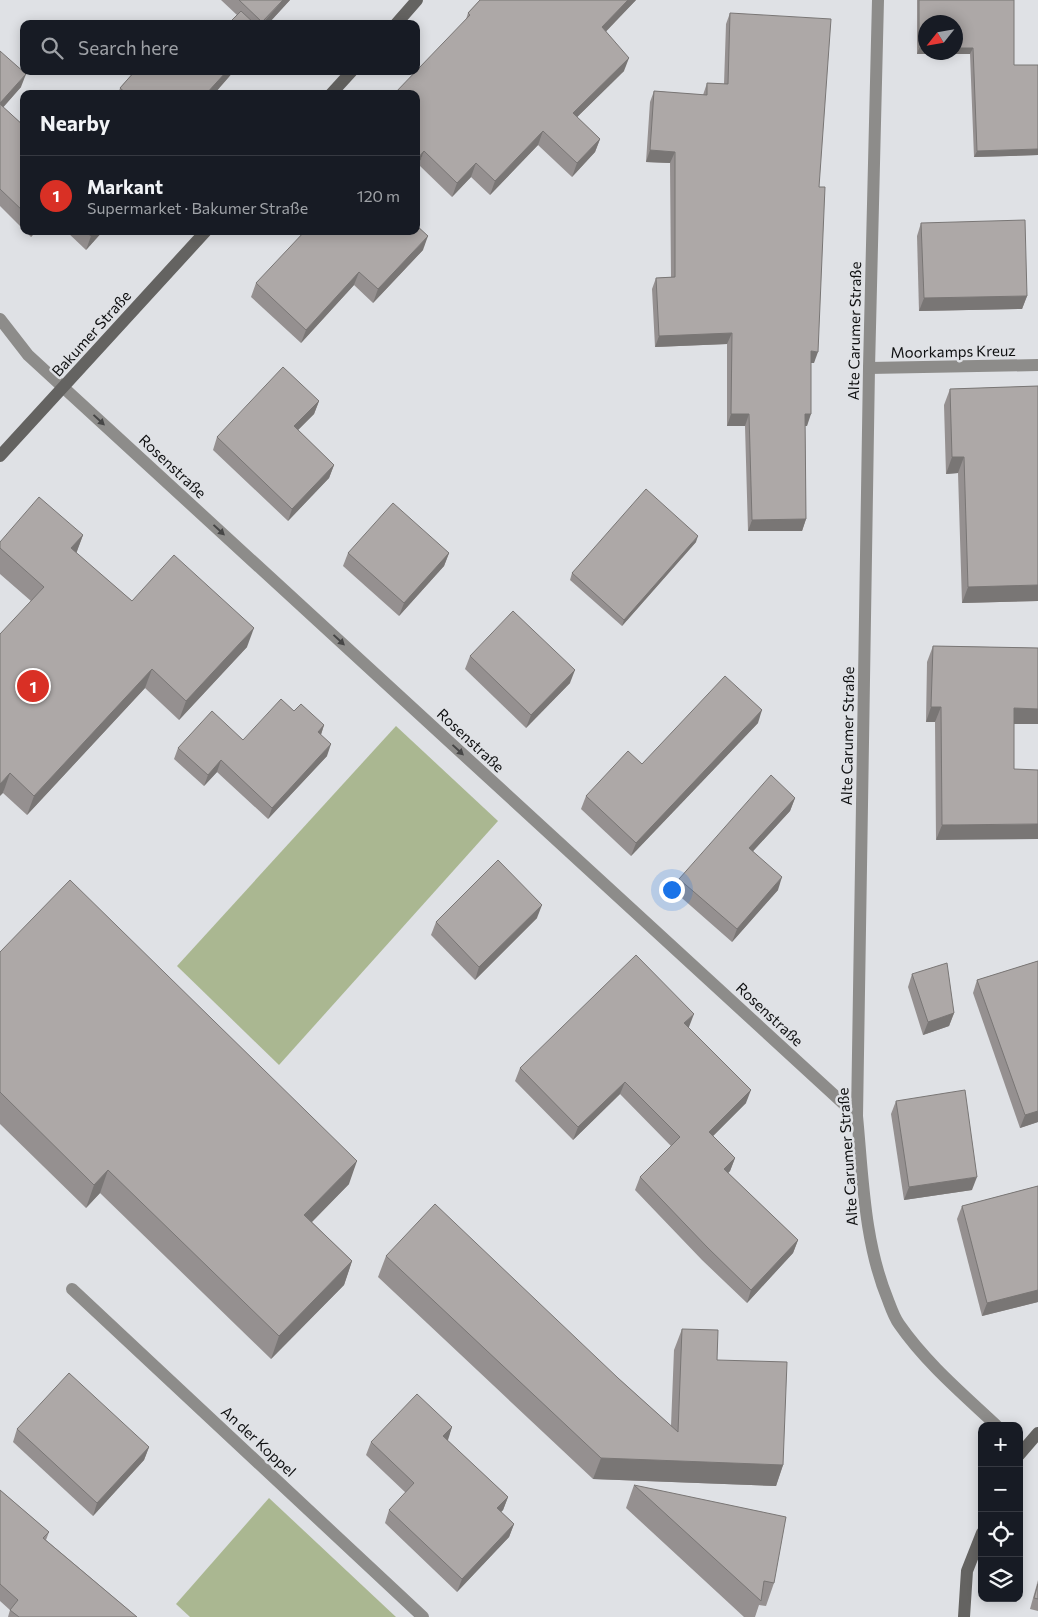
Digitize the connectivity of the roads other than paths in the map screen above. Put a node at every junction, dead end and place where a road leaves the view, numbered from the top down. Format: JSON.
{"nodes":[{"id":1,"x":417,"y":0,"type":"edge"},
{"id":2,"x":878,"y":0,"type":"edge"},
{"id":3,"x":400,"y":20,"type":"edge"},
{"id":4,"x":348,"y":75,"type":"edge"},
{"id":5,"x":335,"y":90,"type":"edge"},
{"id":6,"x":202,"y":235,"type":"edge"},
{"id":7,"x":0,"y":319,"type":"edge"},
{"id":8,"x":1038,"y":366,"type":"edge"},
{"id":9,"x":869,"y":368,"type":"junction"},
{"id":10,"x":63,"y":387,"type":"junction"},
{"id":11,"x":0,"y":456,"type":"edge"},
{"id":12,"x":857,"y":1116,"type":"junction"},
{"id":13,"x":72,"y":1289,"type":"dead end"},
{"id":14,"x":993,"y":1422,"type":"edge"},
{"id":15,"x":1038,"y":1433,"type":"edge"},
{"id":16,"x":1023,"y":1448,"type":"edge"},
{"id":17,"x":978,"y":1543,"type":"edge"},
{"id":18,"x":423,"y":1617,"type":"edge"},
{"id":19,"x":964,"y":1617,"type":"edge"}],
"edges":[{"from":1,"to":3,"type":"main road"},
{"from":2,"to":9,"type":"street","name":"Alte Carumer Straße"},
{"from":4,"to":5,"type":"main road"},
{"from":6,"to":10,"type":"main road","name":"Bakumer Straße"},
{"from":7,"to":10,"type":"street","name":"Rosenstraße"},
{"from":8,"to":9,"type":"street","name":"Moorkamps Kreuz"},
{"from":9,"to":12,"type":"street","name":"Alte Carumer Straße"},
{"from":10,"to":11,"type":"main road","name":"Bakumer Straße"},
{"from":10,"to":12,"type":"street","name":"Rosenstraße","one_way":true},
{"from":12,"to":14,"type":"street","name":"Alte Carumer Straße"},
{"from":13,"to":18,"type":"street","name":"An der Koppel"},
{"from":15,"to":16,"type":"main road"},
{"from":17,"to":19,"type":"main road"}]}
